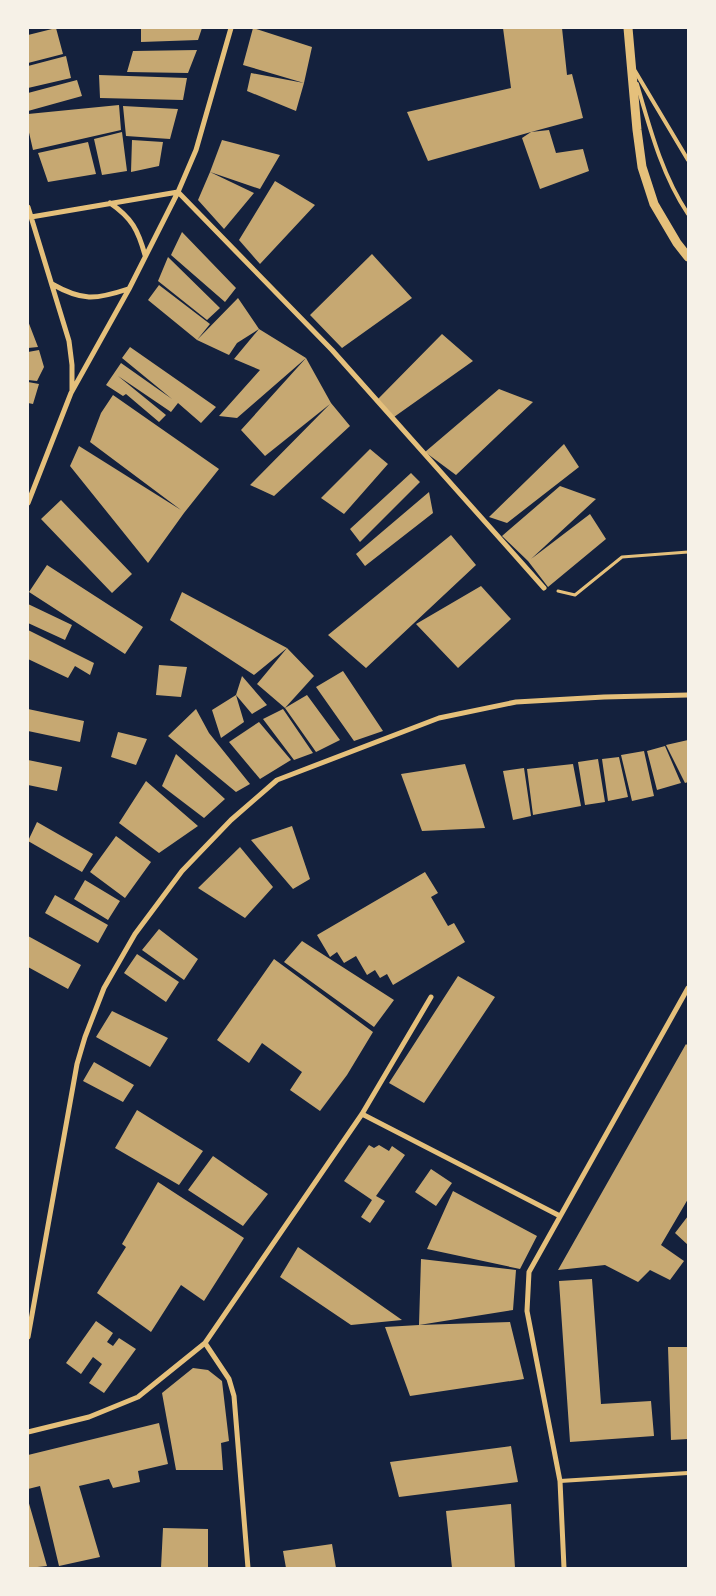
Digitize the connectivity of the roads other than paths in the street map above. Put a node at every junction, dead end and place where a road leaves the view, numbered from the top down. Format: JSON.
{"nodes":[{"id":1,"x":230,"y":28,"type":"edge"},
{"id":2,"x":628,"y":28,"type":"edge"},
{"id":3,"x":631,"y":65,"type":"junction"},
{"id":4,"x":688,"y":160,"type":"edge"},
{"id":5,"x":178,"y":192,"type":"junction"},
{"id":6,"x":110,"y":203,"type":"junction"},
{"id":7,"x":28,"y":207,"type":"edge"},
{"id":8,"x":688,"y":214,"type":"edge"},
{"id":9,"x":31,"y":217,"type":"junction"},
{"id":10,"x":145,"y":255,"type":"junction"},
{"id":11,"x":688,"y":257,"type":"edge"},
{"id":12,"x":52,"y":284,"type":"junction"},
{"id":13,"x":128,"y":289,"type":"junction"},
{"id":14,"x":72,"y":393,"type":"junction"},
{"id":15,"x":28,"y":503,"type":"edge"},
{"id":16,"x":544,"y":588,"type":"road end"},
{"id":17,"x":688,"y":695,"type":"edge"},
{"id":18,"x":688,"y":988,"type":"edge"},
{"id":19,"x":431,"y":997,"type":"dead end"},
{"id":20,"x":362,"y":1114,"type":"junction"},
{"id":21,"x":560,"y":1216,"type":"junction"},
{"id":22,"x":28,"y":1337,"type":"edge"},
{"id":23,"x":205,"y":1343,"type":"junction"},
{"id":24,"x":28,"y":1432,"type":"edge"},
{"id":25,"x":688,"y":1472,"type":"edge"},
{"id":26,"x":560,"y":1481,"type":"junction"},
{"id":27,"x":248,"y":1568,"type":"edge"},
{"id":28,"x":564,"y":1568,"type":"edge"}],
"edges":[{"from":1,"to":5,"type":"street"},
{"from":2,"to":3,"type":"street"},
{"from":3,"to":4,"type":"lane"},
{"from":3,"to":8,"type":"lane"},
{"from":3,"to":11,"type":"street"},
{"from":5,"to":6,"type":"street"},
{"from":5,"to":10,"type":"street"},
{"from":5,"to":16,"type":"street"},
{"from":6,"to":9,"type":"street"},
{"from":6,"to":10,"type":"street"},
{"from":7,"to":9,"type":"street"},
{"from":9,"to":12,"type":"street"},
{"from":10,"to":13,"type":"street"},
{"from":12,"to":13,"type":"street"},
{"from":12,"to":14,"type":"street"},
{"from":13,"to":14,"type":"street"},
{"from":14,"to":15,"type":"street"},
{"from":17,"to":22,"type":"street"},
{"from":18,"to":21,"type":"street"},
{"from":19,"to":20,"type":"street"},
{"from":20,"to":21,"type":"street"},
{"from":20,"to":23,"type":"street"},
{"from":21,"to":26,"type":"street"},
{"from":23,"to":24,"type":"street"},
{"from":23,"to":27,"type":"street"},
{"from":25,"to":26,"type":"lane"},
{"from":26,"to":28,"type":"street"}]}
